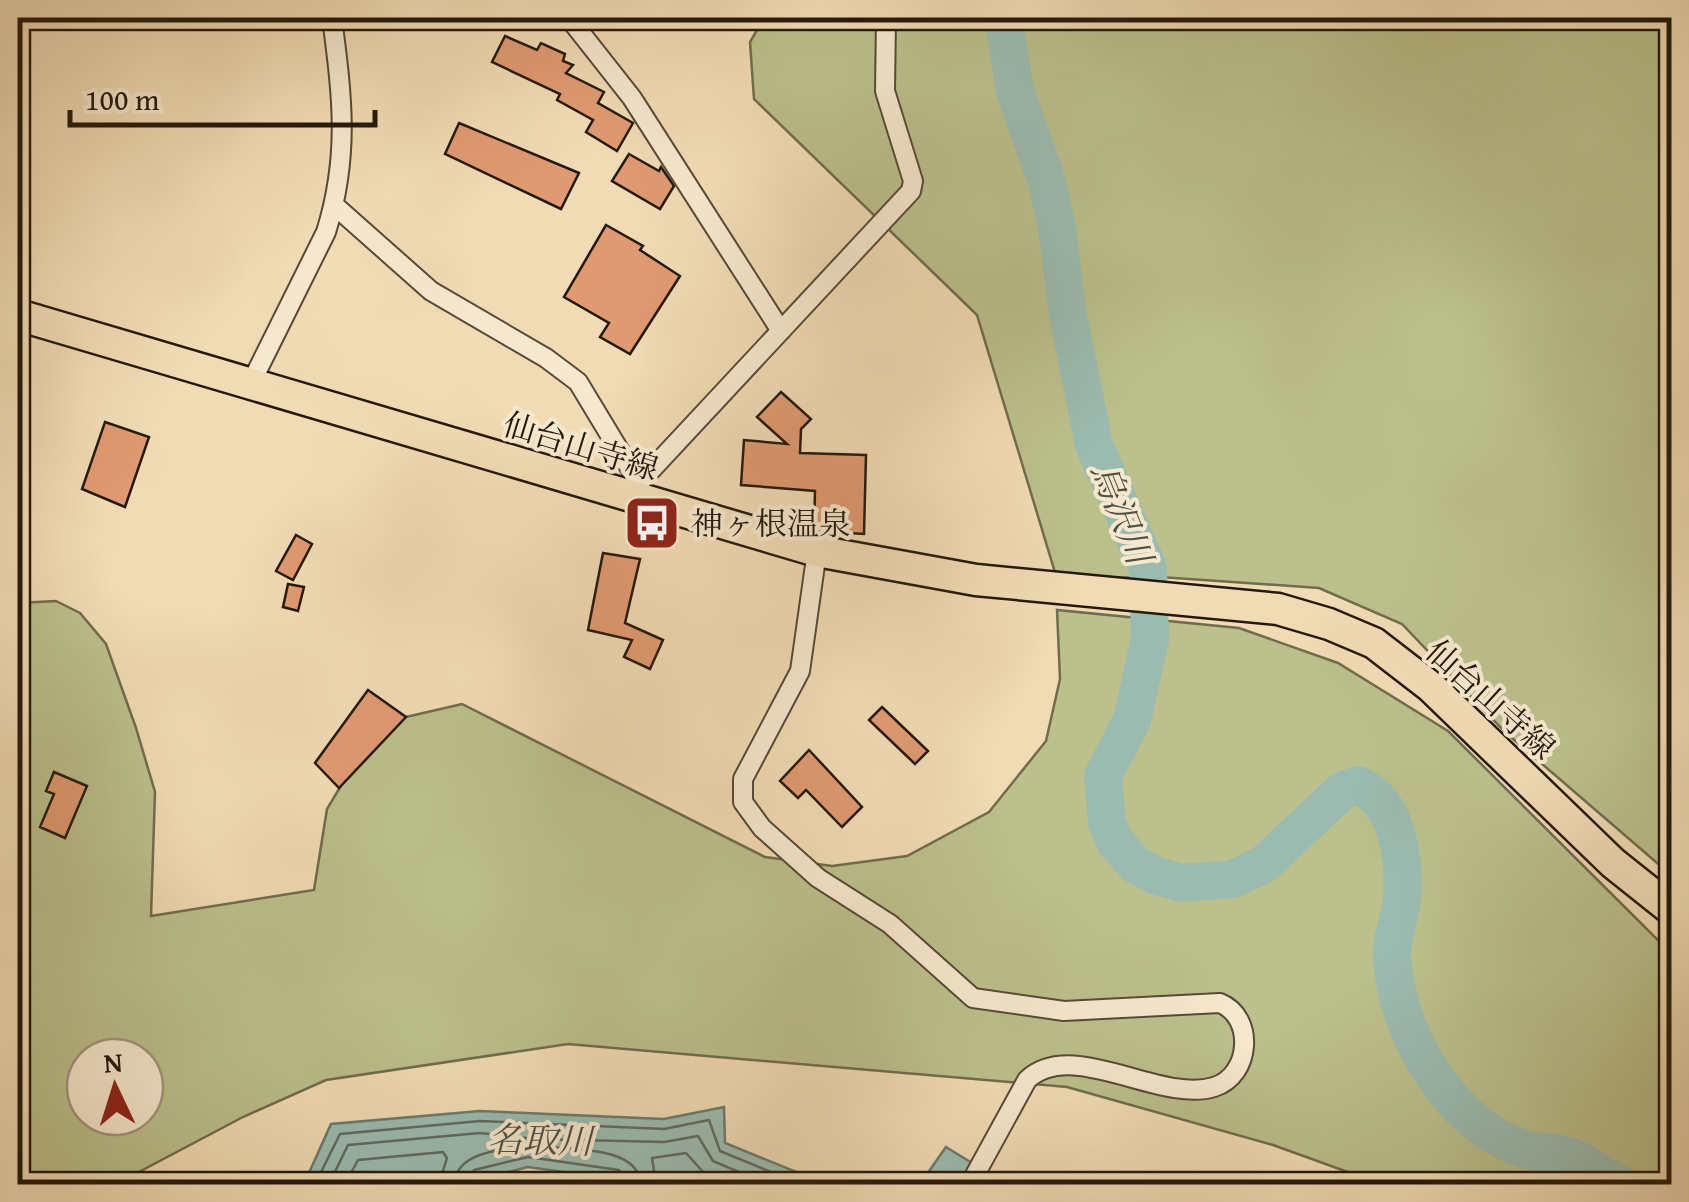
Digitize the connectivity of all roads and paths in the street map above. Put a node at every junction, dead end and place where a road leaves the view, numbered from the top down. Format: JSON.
{"nodes":[{"id":1,"x":332,"y":18,"type":"edge"},
{"id":2,"x":569,"y":18,"type":"edge"},
{"id":3,"x":886,"y":18,"type":"edge"},
{"id":4,"x":334,"y":205,"type":"junction"},
{"id":5,"x":18,"y":315,"type":"edge"},
{"id":6,"x":781,"y":332,"type":"junction"},
{"id":7,"x":251,"y":384,"type":"junction"},
{"id":8,"x":637,"y":491,"type":"junction"},
{"id":9,"x":818,"y":551,"type":"junction"},
{"id":10,"x":1672,"y":910,"type":"edge"},
{"id":11,"x":970,"y":1184,"type":"edge"}],
"edges":[{"from":1,"to":4,"type":"street"},
{"from":2,"to":6,"type":"street"},
{"from":3,"to":6,"type":"street"},
{"from":4,"to":7,"type":"street"},
{"from":4,"to":8,"type":"street"},
{"from":5,"to":7,"type":"main road","name":"仙台山寺線"},
{"from":6,"to":8,"type":"street"},
{"from":7,"to":8,"type":"main road","name":"仙台山寺線"},
{"from":8,"to":9,"type":"main road","name":"仙台山寺線"},
{"from":9,"to":10,"type":"main road","name":"仙台山寺線"},
{"from":9,"to":11,"type":"street"}]}
